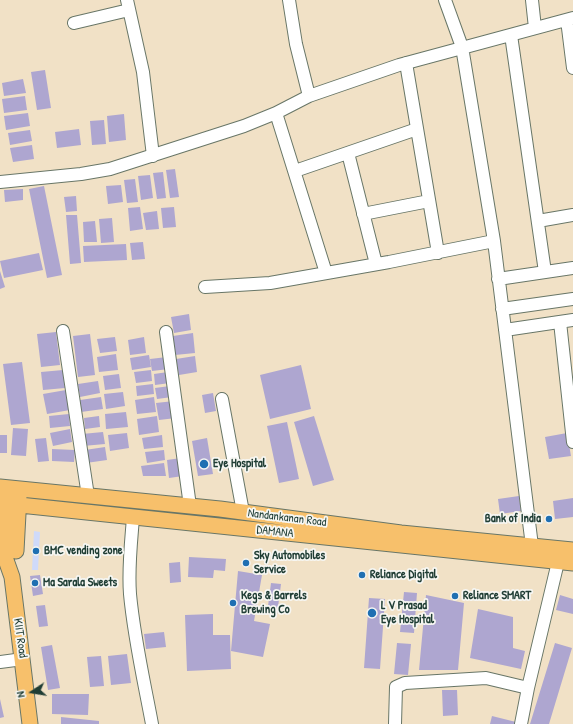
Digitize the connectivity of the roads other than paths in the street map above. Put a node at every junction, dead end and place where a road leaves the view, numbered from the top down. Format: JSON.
{"nodes":[{"id":1,"x":289,"y":0,"type":"edge"},
{"id":2,"x":445,"y":0,"type":"edge"},
{"id":3,"x":532,"y":0,"type":"edge"},
{"id":4,"x":128,"y":5,"type":"edge"},
{"id":5,"x":570,"y":19,"type":"edge"},
{"id":6,"x":74,"y":23,"type":"dead end"},
{"id":7,"x":535,"y":28,"type":"junction"},
{"id":8,"x":511,"y":35,"type":"junction"},
{"id":9,"x":462,"y":47,"type":"junction"},
{"id":10,"x":406,"y":63,"type":"junction"},
{"id":11,"x":573,"y":68,"type":"edge"},
{"id":12,"x":309,"y":96,"type":"junction"},
{"id":13,"x":276,"y":113,"type":"junction"},
{"id":14,"x":417,"y":129,"type":"junction"},
{"id":15,"x":348,"y":153,"type":"junction"},
{"id":16,"x":154,"y":156,"type":"junction"},
{"id":17,"x":295,"y":171,"type":"junction"},
{"id":18,"x":0,"y":182,"type":"edge"},
{"id":19,"x":429,"y":201,"type":"junction"},
{"id":20,"x":363,"y":214,"type":"junction"},
{"id":21,"x":573,"y":215,"type":"edge"},
{"id":22,"x":538,"y":221,"type":"junction"},
{"id":23,"x":494,"y":241,"type":"junction"},
{"id":24,"x":438,"y":253,"type":"junction"},
{"id":25,"x":376,"y":264,"type":"junction"},
{"id":26,"x":573,"y":268,"type":"edge"},
{"id":27,"x":545,"y":272,"type":"junction"},
{"id":28,"x":326,"y":273,"type":"junction"},
{"id":29,"x":498,"y":279,"type":"junction"},
{"id":30,"x":205,"y":287,"type":"dead end"},
{"id":31,"x":573,"y":299,"type":"edge"},
{"id":32,"x":502,"y":309,"type":"junction"},
{"id":33,"x":573,"y":320,"type":"edge"},
{"id":34,"x":560,"y":322,"type":"junction"},
{"id":35,"x":505,"y":330,"type":"junction"},
{"id":36,"x":64,"y":331,"type":"dead end"},
{"id":37,"x":166,"y":332,"type":"dead end"},
{"id":38,"x":222,"y":399,"type":"dead end"},
{"id":39,"x":573,"y":442,"type":"edge"},
{"id":40,"x":8,"y":489,"type":"edge"},
{"id":41,"x":88,"y":496,"type":"junction"},
{"id":42,"x":8,"y":504,"type":"edge"},
{"id":43,"x":190,"y":506,"type":"junction"},
{"id":44,"x":46,"y":509,"type":"junction"},
{"id":45,"x":243,"y":512,"type":"junction"},
{"id":46,"x":133,"y":518,"type":"junction"},
{"id":47,"x":7,"y":538,"type":"edge"},
{"id":48,"x":532,"y":546,"type":"junction"},
{"id":49,"x":573,"y":550,"type":"edge"},
{"id":50,"x":558,"y":562,"type":"junction"},
{"id":51,"x":573,"y":563,"type":"edge"},
{"id":52,"x":23,"y":659,"type":"junction"},
{"id":53,"x":0,"y":662,"type":"edge"},
{"id":54,"x":528,"y":688,"type":"junction"},
{"id":55,"x":30,"y":724,"type":"edge"},
{"id":56,"x":152,"y":724,"type":"edge"},
{"id":57,"x":395,"y":724,"type":"edge"},
{"id":58,"x":521,"y":724,"type":"edge"}],
"edges":[{"from":1,"to":12,"type":"street"},
{"from":2,"to":9,"type":"street"},
{"from":3,"to":7,"type":"street"},
{"from":4,"to":6,"type":"street"},
{"from":4,"to":16,"type":"street"},
{"from":5,"to":7,"type":"street"},
{"from":5,"to":11,"type":"street"},
{"from":7,"to":8,"type":"street"},
{"from":8,"to":9,"type":"street"},
{"from":8,"to":22,"type":"street"},
{"from":9,"to":10,"type":"street"},
{"from":9,"to":23,"type":"street"},
{"from":10,"to":12,"type":"street"},
{"from":10,"to":14,"type":"street"},
{"from":12,"to":13,"type":"street"},
{"from":13,"to":16,"type":"street"},
{"from":13,"to":17,"type":"street"},
{"from":14,"to":15,"type":"street"},
{"from":14,"to":19,"type":"street"},
{"from":15,"to":17,"type":"street"},
{"from":15,"to":20,"type":"street"},
{"from":16,"to":18,"type":"street"},
{"from":17,"to":28,"type":"street"},
{"from":19,"to":20,"type":"street"},
{"from":19,"to":24,"type":"street"},
{"from":20,"to":25,"type":"street"},
{"from":21,"to":22,"type":"street"},
{"from":22,"to":27,"type":"street"},
{"from":23,"to":24,"type":"street"},
{"from":23,"to":29,"type":"street"},
{"from":24,"to":25,"type":"street"},
{"from":25,"to":28,"type":"street"},
{"from":26,"to":27,"type":"street"},
{"from":27,"to":29,"type":"street"},
{"from":28,"to":30,"type":"street"},
{"from":29,"to":32,"type":"street"},
{"from":31,"to":32,"type":"street"},
{"from":32,"to":35,"type":"street"},
{"from":33,"to":34,"type":"street"},
{"from":34,"to":35,"type":"street"},
{"from":34,"to":39,"type":"street"},
{"from":35,"to":48,"type":"street"},
{"from":36,"to":41,"type":"street"},
{"from":37,"to":43,"type":"street"},
{"from":38,"to":45,"type":"street"},
{"from":40,"to":41,"type":"main road","name":"Nandankanan Road"},
{"from":40,"to":42,"type":"main road","name":"KIIT Road"},
{"from":41,"to":43,"type":"main road","name":"Nandankanan Road"},
{"from":42,"to":44,"type":"main road","name":"DAMANA"},
{"from":42,"to":47,"type":"main road","name":"KIIT Road"},
{"from":43,"to":45,"type":"main road","name":"Nandankanan Road"},
{"from":44,"to":46,"type":"main road","name":"DAMANA"},
{"from":44,"to":47,"type":"main road"},
{"from":45,"to":48,"type":"main road","name":"Nandankanan Road"},
{"from":46,"to":50,"type":"main road","name":"DAMANA"},
{"from":46,"to":56,"type":"street"},
{"from":47,"to":52,"type":"main road","name":"KIIT Road"},
{"from":48,"to":49,"type":"main road","name":"Nandankanan Road"},
{"from":50,"to":51,"type":"main road","name":"DAMANA"},
{"from":50,"to":54,"type":"street"},
{"from":52,"to":53,"type":"street"},
{"from":52,"to":55,"type":"main road","name":"KIIT Road"},
{"from":54,"to":57,"type":"street"},
{"from":54,"to":58,"type":"street"}]}
